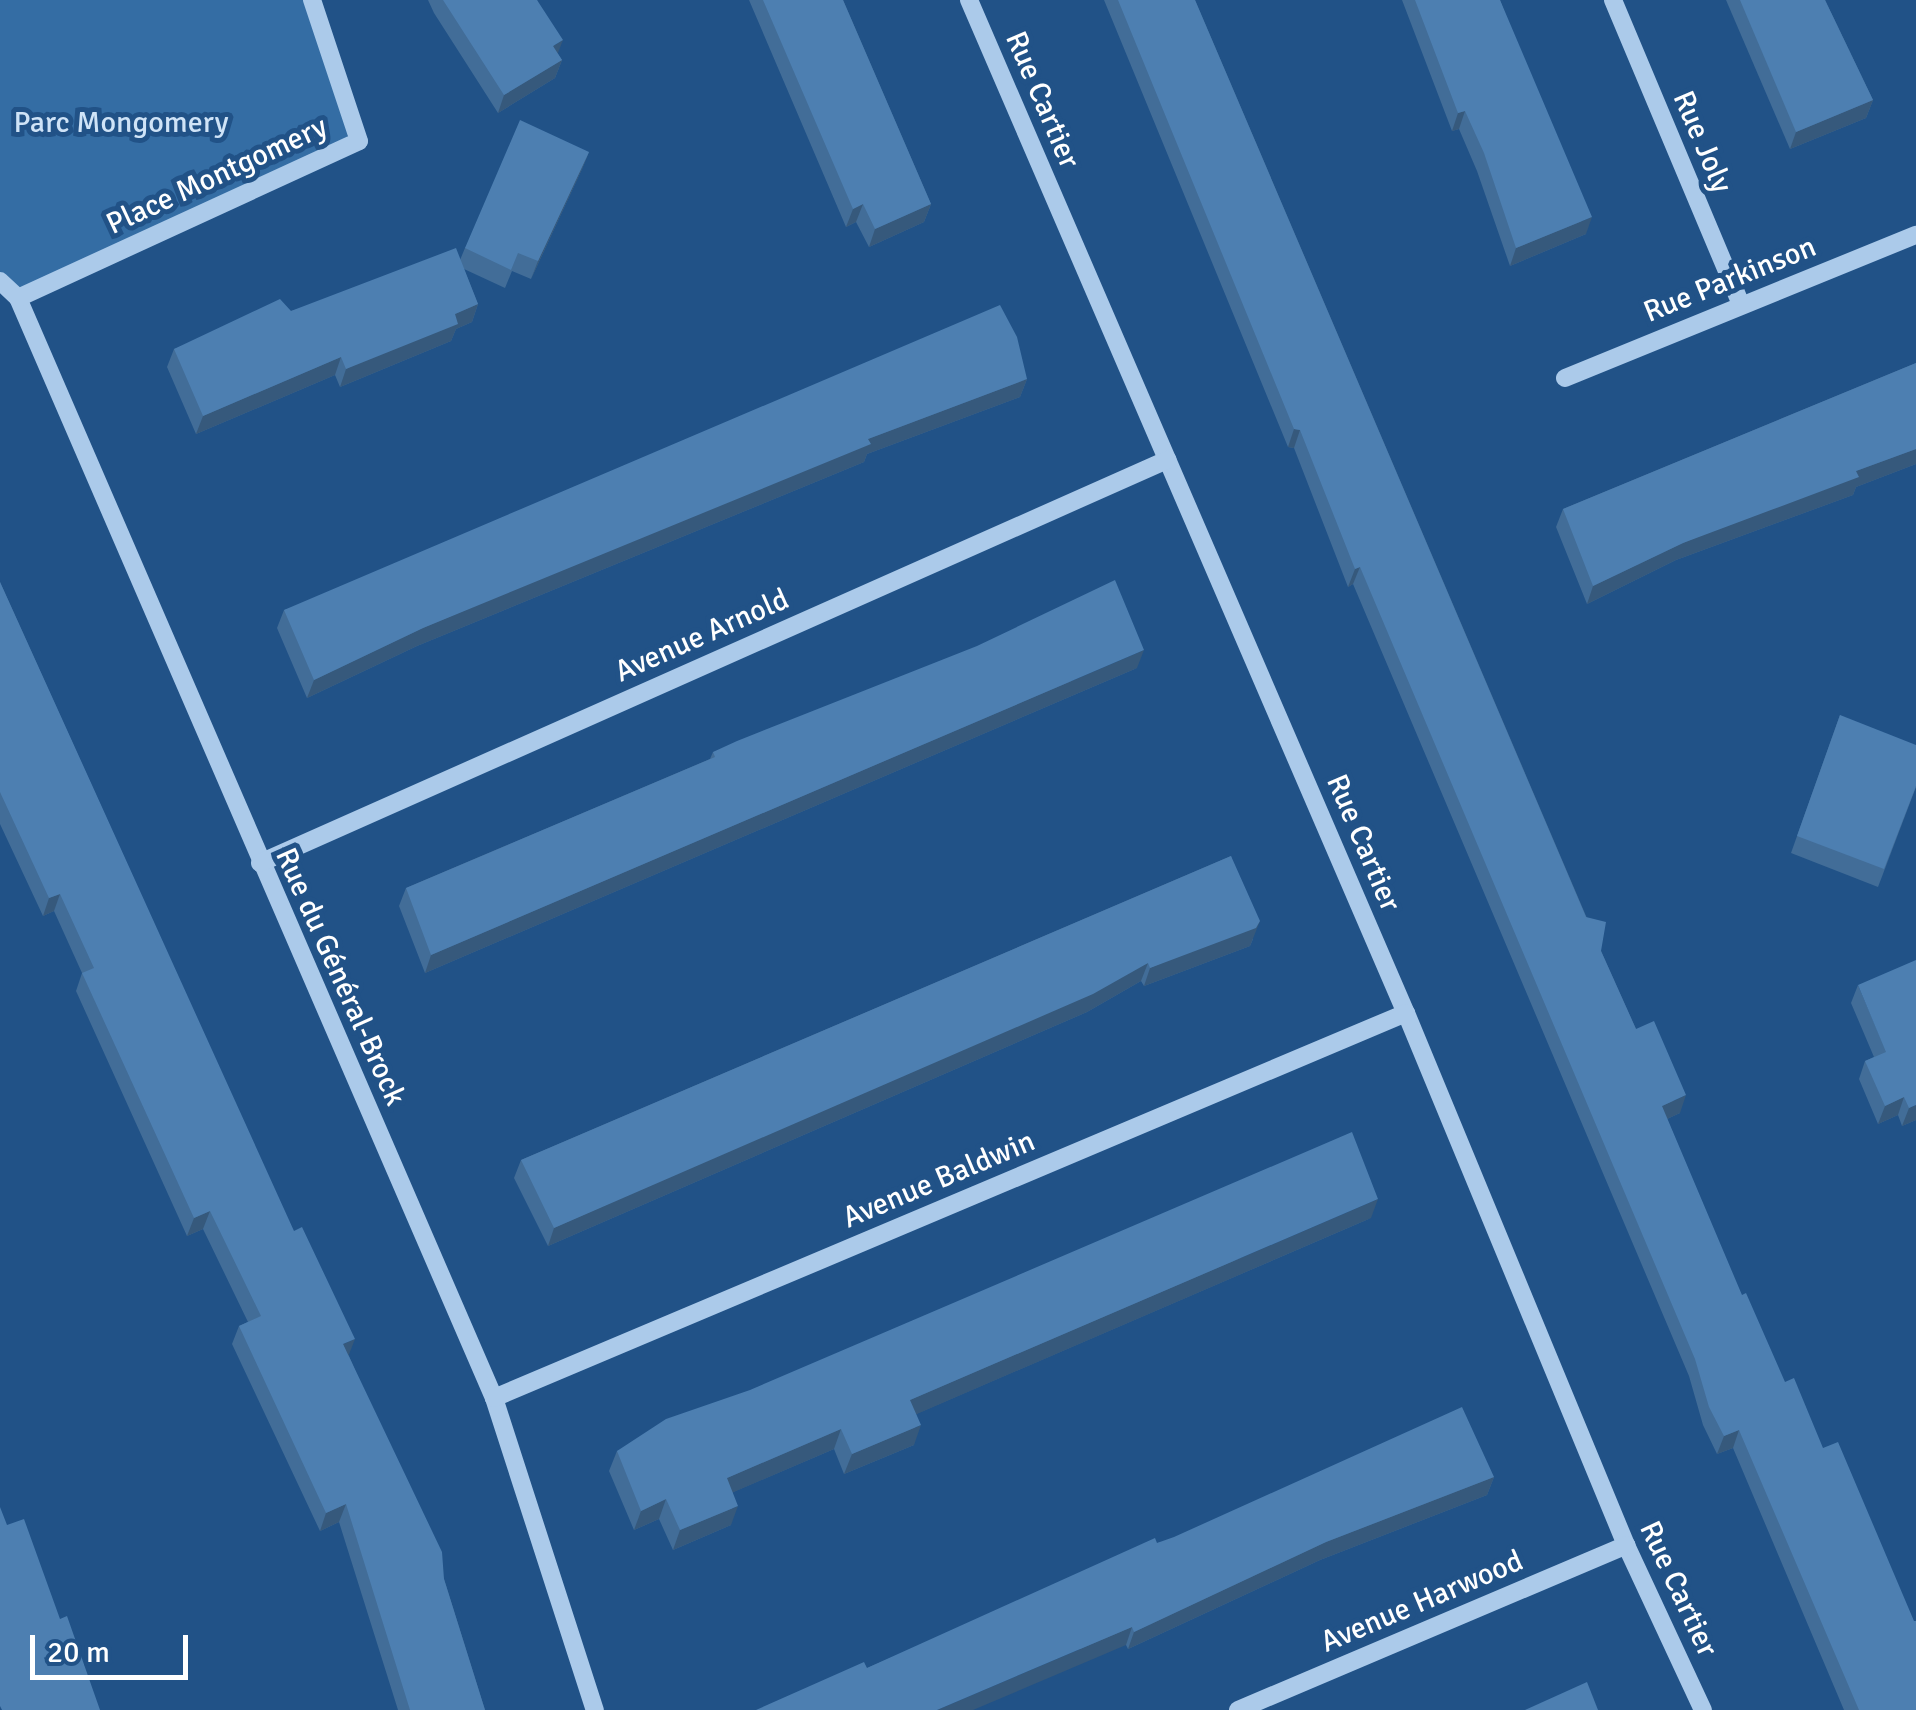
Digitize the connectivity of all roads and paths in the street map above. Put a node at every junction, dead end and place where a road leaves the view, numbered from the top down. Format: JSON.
{"nodes":[{"id":1,"x":312,"y":0,"type":"edge"},
{"id":2,"x":969,"y":0,"type":"edge"},
{"id":3,"x":1613,"y":0,"type":"edge"},
{"id":4,"x":1916,"y":236,"type":"edge"},
{"id":5,"x":0,"y":281,"type":"edge"},
{"id":6,"x":18,"y":298,"type":"junction"},
{"id":7,"x":1741,"y":305,"type":"junction"},
{"id":8,"x":1565,"y":378,"type":"dead end"},
{"id":9,"x":1166,"y":460,"type":"junction"},
{"id":10,"x":260,"y":863,"type":"junction"},
{"id":11,"x":1406,"y":1012,"type":"junction"},
{"id":12,"x":494,"y":1398,"type":"junction"},
{"id":13,"x":1626,"y":1546,"type":"junction"},
{"id":14,"x":595,"y":1710,"type":"edge"},
{"id":15,"x":1238,"y":1710,"type":"edge"},
{"id":16,"x":1703,"y":1710,"type":"edge"}],
"edges":[{"from":1,"to":6,"type":"street","name":"Place Montgomery"},
{"from":2,"to":9,"type":"street","name":"Rue Cartier"},
{"from":3,"to":7,"type":"street","name":"Rue Joly"},
{"from":4,"to":7,"type":"street","name":"Rue Parkinson"},
{"from":5,"to":6,"type":"street","name":"Rue du Général-Brock"},
{"from":6,"to":10,"type":"street","name":"Rue du Général-Brock"},
{"from":7,"to":8,"type":"street","name":"Rue Parkinson"},
{"from":9,"to":10,"type":"street","name":"Avenue Arnold"},
{"from":9,"to":11,"type":"street","name":"Rue Cartier"},
{"from":10,"to":12,"type":"street","name":"Rue du Général-Brock"},
{"from":11,"to":12,"type":"street","name":"Avenue Baldwin"},
{"from":11,"to":13,"type":"street","name":"Rue Cartier"},
{"from":12,"to":14,"type":"street","name":"Rue du Général-Brock"},
{"from":13,"to":15,"type":"street","name":"Avenue Harwood"},
{"from":13,"to":16,"type":"street","name":"Rue Cartier"}]}
